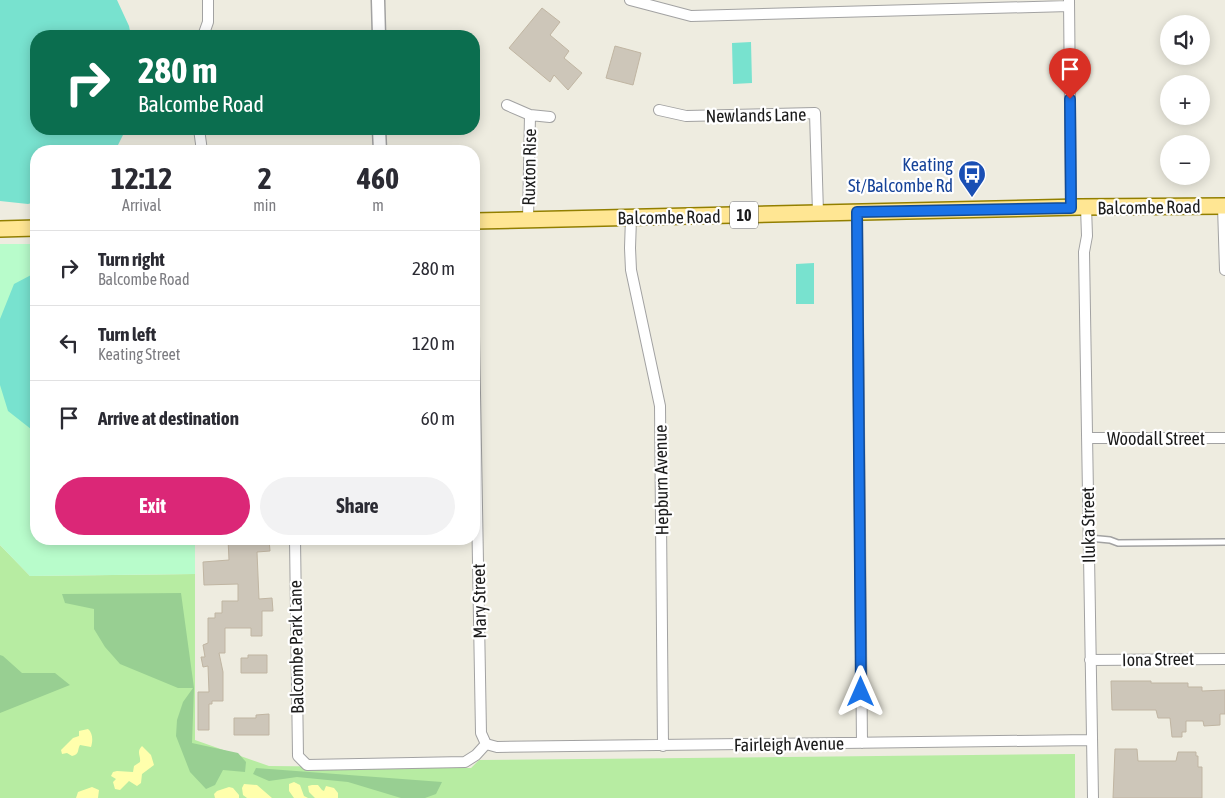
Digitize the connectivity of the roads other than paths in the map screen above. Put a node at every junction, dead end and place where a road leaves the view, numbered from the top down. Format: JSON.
{"nodes":[{"id":1,"x":208,"y":0,"type":"edge"},
{"id":2,"x":378,"y":0,"type":"edge"},
{"id":3,"x":630,"y":0,"type":"edge"},
{"id":4,"x":1069,"y":3,"type":"edge"},
{"id":5,"x":205,"y":30,"type":"edge"},
{"id":6,"x":378,"y":30,"type":"edge"},
{"id":7,"x":507,"y":105,"type":"dead end"},
{"id":8,"x":659,"y":110,"type":"dead end"},
{"id":9,"x":530,"y":115,"type":"junction"},
{"id":10,"x":550,"y":116,"type":"dead end"},
{"id":11,"x":1224,"y":206,"type":"edge"},
{"id":12,"x":1079,"y":207,"type":"junction"},
{"id":13,"x":857,"y":212,"type":"junction"},
{"id":14,"x":818,"y":213,"type":"junction"},
{"id":15,"x":631,"y":218,"type":"junction"},
{"id":16,"x":528,"y":220,"type":"junction"},
{"id":17,"x":480,"y":221,"type":"edge"},
{"id":18,"x":30,"y":228,"type":"edge"},
{"id":19,"x":0,"y":229,"type":"edge"},
{"id":20,"x":1225,"y":270,"type":"edge"},
{"id":21,"x":1087,"y":438,"type":"junction"},
{"id":22,"x":1225,"y":438,"type":"edge"},
{"id":23,"x":1088,"y":538,"type":"junction"},
{"id":24,"x":1225,"y":542,"type":"edge"},
{"id":25,"x":295,"y":545,"type":"edge"},
{"id":26,"x":478,"y":545,"type":"edge"},
{"id":27,"x":1225,"y":658,"type":"edge"},
{"id":28,"x":1090,"y":660,"type":"junction"},
{"id":29,"x":1091,"y":740,"type":"junction"},
{"id":30,"x":862,"y":743,"type":"junction"},
{"id":31,"x":486,"y":744,"type":"junction"},
{"id":32,"x":663,"y":746,"type":"junction"},
{"id":33,"x":1092,"y":798,"type":"edge"}],
"edges":[{"from":1,"to":5,"type":"street"},
{"from":2,"to":6,"type":"street"},
{"from":3,"to":4,"type":"street"},
{"from":4,"to":12,"type":"street","name":"Iluka Street"},
{"from":7,"to":9,"type":"street","name":"Ruxton Rise"},
{"from":8,"to":14,"type":"street","name":"Newlands Lane"},
{"from":9,"to":10,"type":"street","name":"Ruxton Rise"},
{"from":9,"to":16,"type":"street","name":"Ruxton Rise"},
{"from":11,"to":12,"type":"main road","name":"Balcombe Road","number":"10"},
{"from":11,"to":20,"type":"street"},
{"from":12,"to":13,"type":"main road","name":"Balcombe Road","number":"10"},
{"from":12,"to":21,"type":"street","name":"Iluka Street"},
{"from":13,"to":14,"type":"main road","name":"Balcombe Road","number":"10"},
{"from":13,"to":30,"type":"street"},
{"from":14,"to":15,"type":"main road","name":"Balcombe Road","number":"10"},
{"from":15,"to":16,"type":"main road","name":"Balcombe Road","number":"10"},
{"from":15,"to":32,"type":"street","name":"Hepburn Avenue"},
{"from":16,"to":17,"type":"main road","name":"Balcombe Road","number":"10"},
{"from":18,"to":19,"type":"main road"},
{"from":21,"to":22,"type":"street","name":"Woodall Street"},
{"from":21,"to":23,"type":"street","name":"Iluka Street"},
{"from":23,"to":24,"type":"lane"},
{"from":23,"to":28,"type":"street","name":"Iluka Street"},
{"from":25,"to":31,"type":"street","name":"Balcombe Park Lane"},
{"from":26,"to":31,"type":"street","name":"Mary Street"},
{"from":27,"to":28,"type":"street","name":"Iona Street"},
{"from":28,"to":29,"type":"street","name":"Iluka Street"},
{"from":29,"to":30,"type":"street","name":"Fairleigh Avenue"},
{"from":29,"to":33,"type":"street","name":"Iluka Street"},
{"from":30,"to":32,"type":"street","name":"Fairleigh Avenue"},
{"from":31,"to":32,"type":"street","name":"Fairleigh Avenue"}]}
